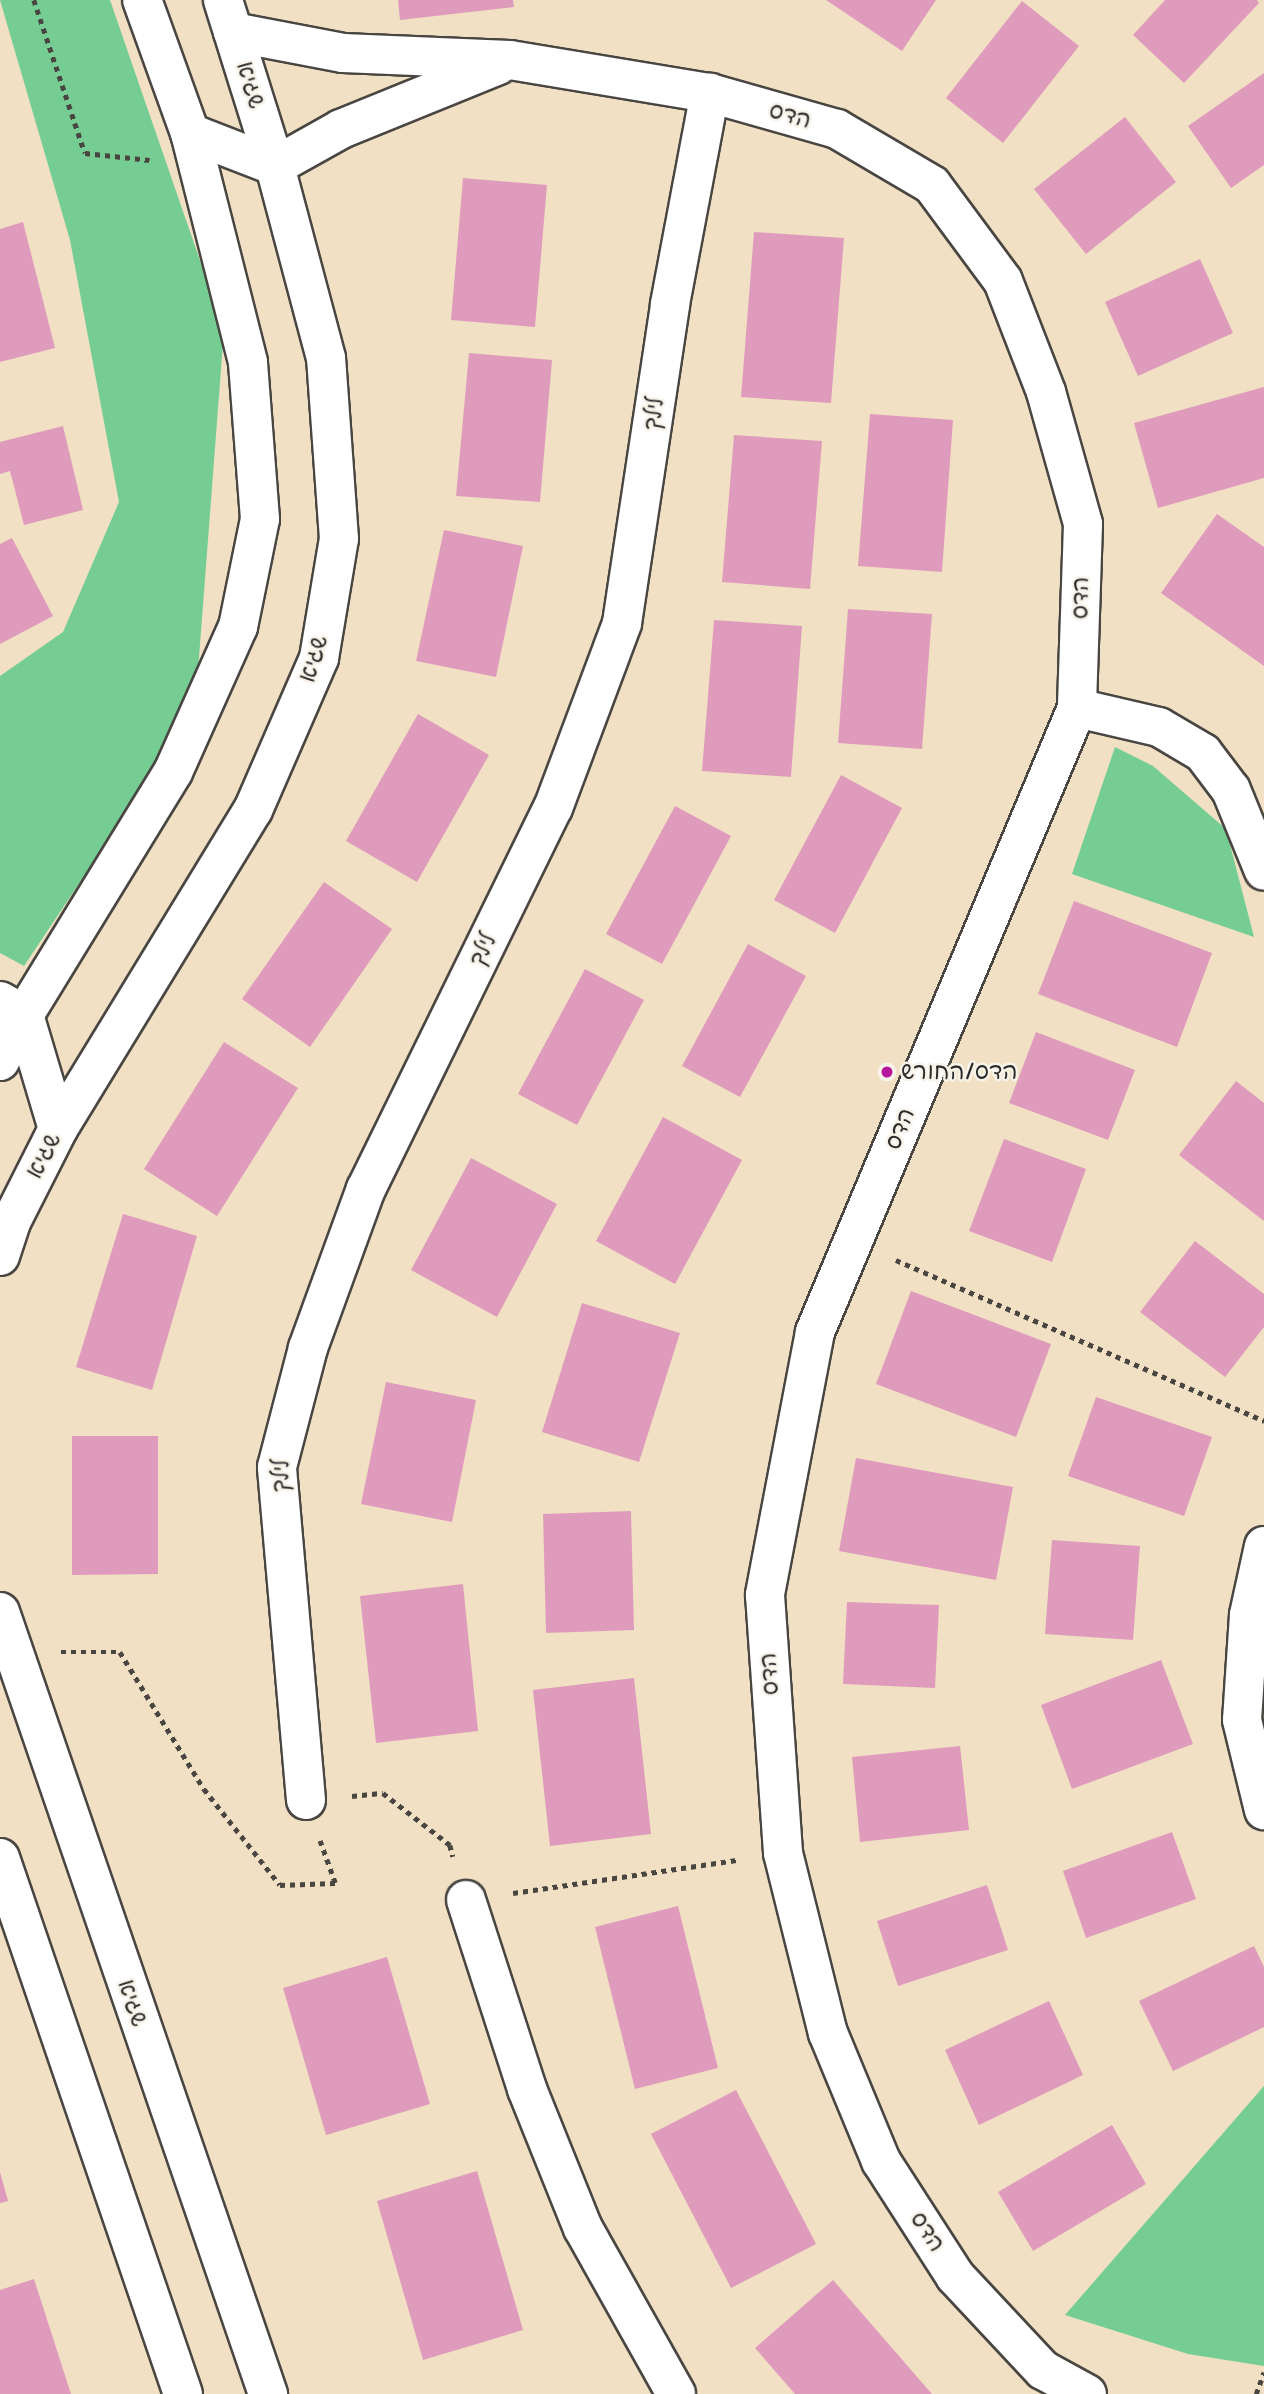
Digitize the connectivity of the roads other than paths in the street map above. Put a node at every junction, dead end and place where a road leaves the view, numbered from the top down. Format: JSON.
{"nodes":[{"id":1,"x":142,"y":0,"type":"edge"},
{"id":2,"x":228,"y":16,"type":"edge"},
{"id":3,"x":510,"y":60,"type":"junction"},
{"id":4,"x":710,"y":93,"type":"junction"},
{"id":5,"x":194,"y":149,"type":"junction"},
{"id":6,"x":275,"y":166,"type":"junction"},
{"id":7,"x":1077,"y":708,"type":"junction"},
{"id":8,"x":1264,"y":871,"type":"edge"},
{"id":9,"x":12,"y":1008,"type":"edge"},
{"id":10,"x":0,"y":1061,"type":"edge"},
{"id":11,"x":58,"y":1129,"type":"junction"},
{"id":12,"x":0,"y":1256,"type":"edge"},
{"id":13,"x":1264,"y":1546,"type":"edge"},
{"id":14,"x":0,"y":1612,"type":"edge"},
{"id":15,"x":306,"y":1800,"type":"road end"},
{"id":16,"x":1264,"y":1810,"type":"edge"},
{"id":17,"x":0,"y":1858,"type":"edge"},
{"id":18,"x":466,"y":1900,"type":"road end"},
{"id":19,"x":1034,"y":2382,"type":"edge"},
{"id":20,"x":183,"y":2394,"type":"edge"},
{"id":21,"x":268,"y":2394,"type":"edge"},
{"id":22,"x":676,"y":2394,"type":"edge"},
{"id":23,"x":1087,"y":2394,"type":"edge"}],
"edges":[{"from":1,"to":5,"type":"street"},
{"from":2,"to":3,"type":"street","name":"הדס"},
{"from":2,"to":6,"type":"street","name":"שגיא"},
{"from":3,"to":4,"type":"street","name":"הדס"},
{"from":3,"to":6,"type":"street"},
{"from":4,"to":7,"type":"street","name":"הדס"},
{"from":4,"to":15,"type":"street","name":"לילך"},
{"from":5,"to":6,"type":"street"},
{"from":5,"to":9,"type":"street"},
{"from":6,"to":11,"type":"street","name":"שגיא"},
{"from":7,"to":8,"type":"street"},
{"from":7,"to":19,"type":"street","name":"הדס"},
{"from":9,"to":10,"type":"street"},
{"from":9,"to":11,"type":"street"},
{"from":11,"to":12,"type":"street","name":"שגיא"},
{"from":13,"to":16,"type":"street"},
{"from":14,"to":21,"type":"street","name":"שגיא"},
{"from":17,"to":20,"type":"street"},
{"from":18,"to":22,"type":"street"},
{"from":19,"to":23,"type":"street","name":"הדס"}]}
